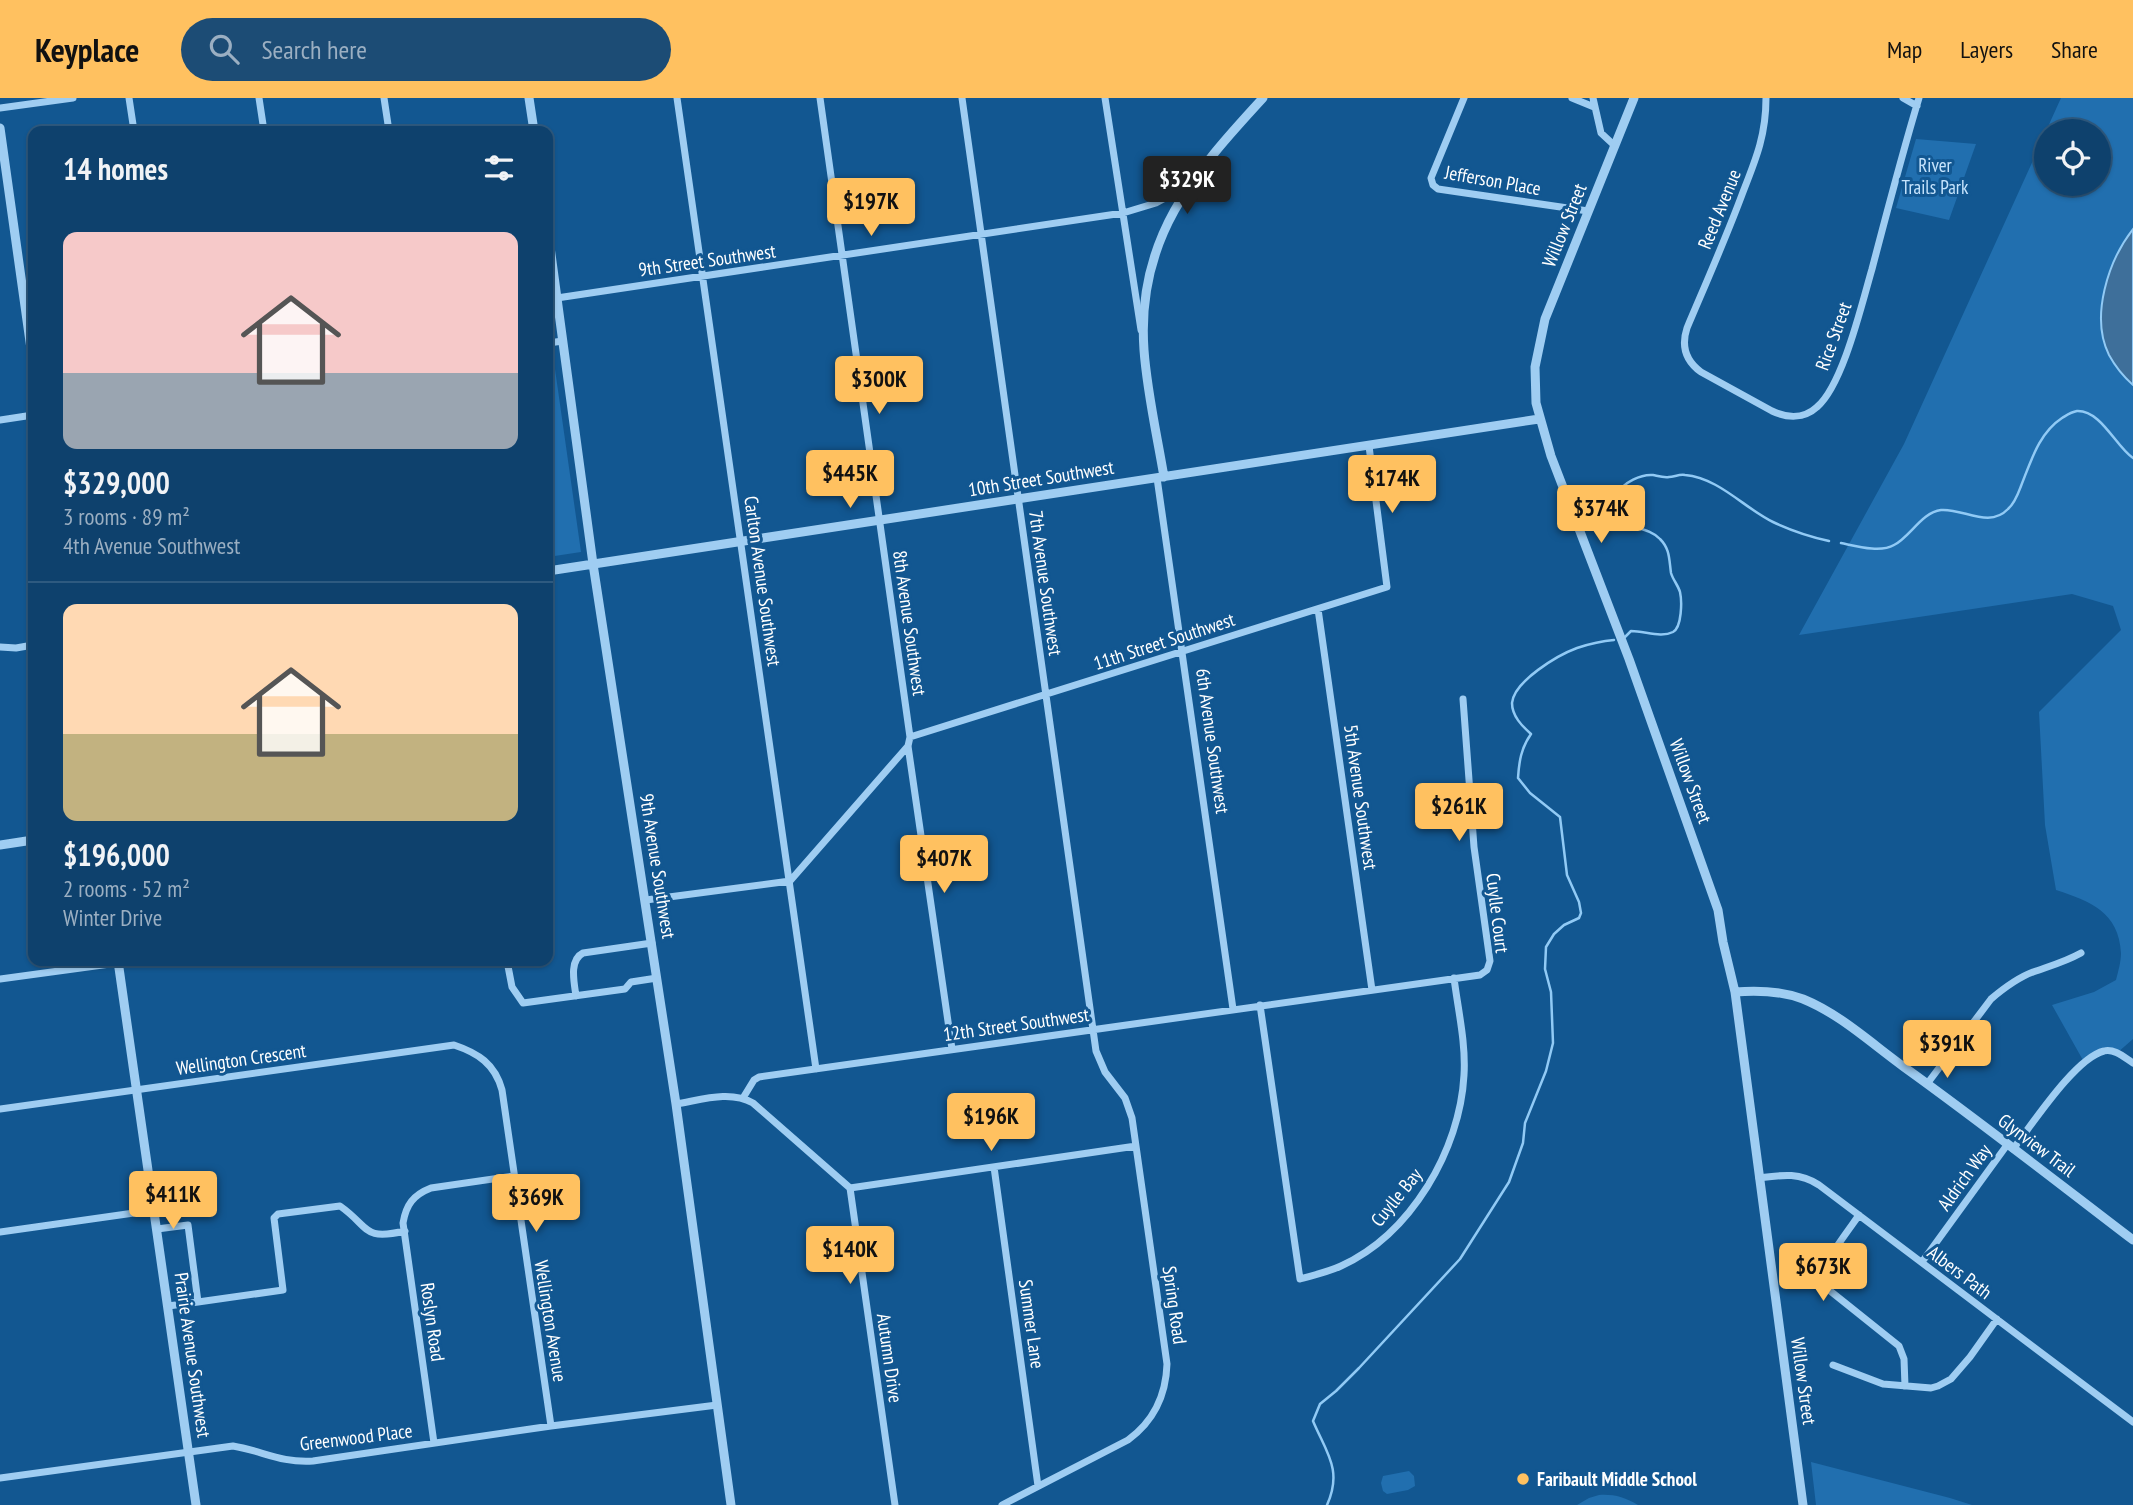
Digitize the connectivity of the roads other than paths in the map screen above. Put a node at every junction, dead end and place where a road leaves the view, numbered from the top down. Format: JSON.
{"nodes":[{"id":1,"x":73,"y":98,"type":"edge"},
{"id":2,"x":129,"y":98,"type":"edge"},
{"id":3,"x":259,"y":98,"type":"edge"},
{"id":4,"x":384,"y":98,"type":"edge"},
{"id":5,"x":529,"y":98,"type":"edge"},
{"id":6,"x":677,"y":98,"type":"edge"},
{"id":7,"x":820,"y":98,"type":"edge"},
{"id":8,"x":962,"y":98,"type":"edge"},
{"id":9,"x":1105,"y":98,"type":"edge"},
{"id":10,"x":1263,"y":98,"type":"edge"},
{"id":11,"x":1464,"y":98,"type":"edge"},
{"id":12,"x":1572,"y":98,"type":"edge"},
{"id":13,"x":1593,"y":98,"type":"edge"},
{"id":14,"x":1634,"y":98,"type":"edge"},
{"id":15,"x":1766,"y":98,"type":"edge"},
{"id":16,"x":1903,"y":98,"type":"edge"},
{"id":17,"x":1918,"y":102,"type":"edge"},
{"id":18,"x":1594,"y":107,"type":"junction"},
{"id":19,"x":0,"y":108,"type":"edge"},
{"id":20,"x":133,"y":126,"type":"edge"},
{"id":21,"x":263,"y":126,"type":"edge"},
{"id":22,"x":388,"y":126,"type":"edge"},
{"id":23,"x":533,"y":126,"type":"edge"},
{"id":24,"x":0,"y":128,"type":"edge"},
{"id":25,"x":1615,"y":146,"type":"junction"},
{"id":26,"x":1189,"y":185,"type":"junction"},
{"id":27,"x":1588,"y":211,"type":"junction"},
{"id":28,"x":1122,"y":213,"type":"junction"},
{"id":29,"x":981,"y":235,"type":"junction"},
{"id":30,"x":843,"y":256,"type":"junction"},
{"id":31,"x":553,"y":269,"type":"edge"},
{"id":32,"x":703,"y":276,"type":"junction"},
{"id":33,"x":557,"y":298,"type":"junction"},
{"id":34,"x":28,"y":327,"type":"edge"},
{"id":35,"x":1687,"y":328,"type":"joint"},
{"id":36,"x":563,"y":341,"type":"junction"},
{"id":37,"x":553,"y":342,"type":"edge"},
{"id":38,"x":1144,"y":351,"type":"junction"},
{"id":39,"x":28,"y":416,"type":"edge"},
{"id":40,"x":1539,"y":419,"type":"junction"},
{"id":41,"x":0,"y":420,"type":"edge"},
{"id":42,"x":1369,"y":446,"type":"junction"},
{"id":43,"x":1160,"y":477,"type":"junction"},
{"id":44,"x":1018,"y":500,"type":"junction"},
{"id":45,"x":880,"y":520,"type":"junction"},
{"id":46,"x":741,"y":542,"type":"junction"},
{"id":47,"x":593,"y":564,"type":"junction"},
{"id":48,"x":553,"y":569,"type":"edge"},
{"id":49,"x":1318,"y":609,"type":"junction"},
{"id":50,"x":28,"y":646,"type":"edge"},
{"id":51,"x":0,"y":647,"type":"edge"},
{"id":52,"x":1182,"y":652,"type":"junction"},
{"id":53,"x":1046,"y":695,"type":"junction"},
{"id":54,"x":1463,"y":699,"type":"dead end"},
{"id":55,"x":910,"y":737,"type":"junction"},
{"id":56,"x":908,"y":746,"type":"junction"},
{"id":57,"x":28,"y":842,"type":"edge"},
{"id":58,"x":0,"y":845,"type":"edge"},
{"id":59,"x":790,"y":881,"type":"junction"},
{"id":60,"x":646,"y":900,"type":"junction"},
{"id":61,"x":652,"y":943,"type":"junction"},
{"id":62,"x":2081,"y":953,"type":"dead end"},
{"id":63,"x":91,"y":966,"type":"edge"},
{"id":64,"x":120,"y":966,"type":"edge"},
{"id":65,"x":508,"y":966,"type":"edge"},
{"id":66,"x":657,"y":978,"type":"junction"},
{"id":67,"x":1454,"y":978,"type":"junction"},
{"id":68,"x":0,"y":979,"type":"edge"},
{"id":69,"x":1372,"y":990,"type":"junction"},
{"id":70,"x":1735,"y":992,"type":"junction"},
{"id":71,"x":576,"y":996,"type":"junction"},
{"id":72,"x":1260,"y":1005,"type":"junction"},
{"id":73,"x":1233,"y":1009,"type":"junction"},
{"id":74,"x":1093,"y":1030,"type":"junction"},
{"id":75,"x":952,"y":1049,"type":"junction"},
{"id":76,"x":484,"y":1059,"type":"joint"},
{"id":77,"x":2133,"y":1063,"type":"edge"},
{"id":78,"x":816,"y":1069,"type":"junction"},
{"id":79,"x":1927,"y":1084,"type":"junction"},
{"id":80,"x":136,"y":1089,"type":"junction"},
{"id":81,"x":743,"y":1098,"type":"junction"},
{"id":82,"x":676,"y":1104,"type":"junction"},
{"id":83,"x":0,"y":1109,"type":"edge"},
{"id":84,"x":1136,"y":1146,"type":"junction"},
{"id":85,"x":2010,"y":1147,"type":"junction"},
{"id":86,"x":993,"y":1167,"type":"junction"},
{"id":87,"x":513,"y":1176,"type":"junction"},
{"id":88,"x":1759,"y":1178,"type":"junction"},
{"id":89,"x":850,"y":1188,"type":"junction"},
{"id":90,"x":155,"y":1210,"type":"junction"},
{"id":91,"x":1860,"y":1215,"type":"junction"},
{"id":92,"x":157,"y":1229,"type":"junction"},
{"id":93,"x":405,"y":1231,"type":"junction"},
{"id":94,"x":0,"y":1232,"type":"edge"},
{"id":95,"x":2133,"y":1240,"type":"edge"},
{"id":96,"x":1922,"y":1262,"type":"junction"},
{"id":97,"x":198,"y":1302,"type":"junction"},
{"id":98,"x":168,"y":1306,"type":"junction"},
{"id":99,"x":1997,"y":1319,"type":"junction"},
{"id":100,"x":1833,"y":1365,"type":"dead end"},
{"id":101,"x":1905,"y":1386,"type":"junction"},
{"id":102,"x":717,"y":1405,"type":"junction"},
{"id":103,"x":2133,"y":1422,"type":"edge"},
{"id":104,"x":551,"y":1426,"type":"junction"},
{"id":105,"x":434,"y":1443,"type":"junction"},
{"id":106,"x":189,"y":1451,"type":"junction"},
{"id":107,"x":0,"y":1478,"type":"edge"},
{"id":108,"x":1038,"y":1486,"type":"junction"},
{"id":109,"x":196,"y":1505,"type":"edge"},
{"id":110,"x":732,"y":1505,"type":"edge"},
{"id":111,"x":895,"y":1505,"type":"edge"},
{"id":112,"x":1002,"y":1505,"type":"edge"},
{"id":113,"x":1803,"y":1505,"type":"edge"}],
"edges":[{"from":1,"to":19,"type":"street"},
{"from":2,"to":20,"type":"street"},
{"from":3,"to":21,"type":"street"},
{"from":4,"to":22,"type":"street"},
{"from":5,"to":23,"type":"street"},
{"from":6,"to":32,"type":"street","name":"Carlton Avenue Southwest"},
{"from":7,"to":30,"type":"street","name":"8th Avenue Southwest"},
{"from":8,"to":29,"type":"street","name":"7th Avenue Southwest"},
{"from":9,"to":28,"type":"street","name":"6th Avenue Southwest"},
{"from":10,"to":26,"type":"street"},
{"from":11,"to":27,"type":"street","name":"Jefferson Place"},
{"from":12,"to":18,"type":"street"},
{"from":13,"to":18,"type":"street"},
{"from":14,"to":25,"type":"street","name":"Willow Street"},
{"from":15,"to":35,"type":"street","name":"Reed Avenue"},
{"from":16,"to":17,"type":"street"},
{"from":17,"to":35,"type":"street","name":"Rice Street"},
{"from":18,"to":25,"type":"street"},
{"from":24,"to":34,"type":"street"},
{"from":25,"to":27,"type":"street","name":"Willow Street"},
{"from":26,"to":28,"type":"street","name":"9th Street Southwest"},
{"from":26,"to":38,"type":"street"},
{"from":27,"to":40,"type":"street","name":"Willow Street"},
{"from":28,"to":29,"type":"street","name":"9th Street Southwest"},
{"from":28,"to":38,"type":"street","name":"6th Avenue Southwest"},
{"from":29,"to":30,"type":"street","name":"9th Street Southwest"},
{"from":29,"to":44,"type":"street","name":"7th Avenue Southwest"},
{"from":30,"to":32,"type":"street","name":"9th Street Southwest"},
{"from":30,"to":45,"type":"street","name":"8th Avenue Southwest"},
{"from":31,"to":33,"type":"street","name":"9th Avenue Southwest"},
{"from":32,"to":33,"type":"street","name":"9th Street Southwest"},
{"from":32,"to":46,"type":"street","name":"Carlton Avenue Southwest"},
{"from":33,"to":36,"type":"street","name":"9th Avenue Southwest"},
{"from":36,"to":37,"type":"street"},
{"from":36,"to":47,"type":"street","name":"9th Avenue Southwest"},
{"from":38,"to":43,"type":"street","name":"6th Avenue Southwest"},
{"from":39,"to":41,"type":"street"},
{"from":40,"to":42,"type":"street","name":"10th Street Southwest"},
{"from":40,"to":70,"type":"street","name":"Willow Street"},
{"from":42,"to":43,"type":"street","name":"10th Street Southwest"},
{"from":42,"to":49,"type":"street","name":"11th Street Southwest"},
{"from":43,"to":44,"type":"street","name":"10th Street Southwest"},
{"from":43,"to":52,"type":"street","name":"6th Avenue Southwest"},
{"from":44,"to":45,"type":"street","name":"10th Street Southwest"},
{"from":44,"to":53,"type":"street","name":"7th Avenue Southwest"},
{"from":45,"to":46,"type":"street","name":"10th Street Southwest"},
{"from":45,"to":55,"type":"street","name":"8th Avenue Southwest"},
{"from":46,"to":47,"type":"street","name":"10th Street Southwest"},
{"from":46,"to":59,"type":"street","name":"Carlton Avenue Southwest"},
{"from":47,"to":48,"type":"street","name":"10th Street Southwest"},
{"from":47,"to":60,"type":"street","name":"9th Avenue Southwest"},
{"from":49,"to":52,"type":"street","name":"11th Street Southwest"},
{"from":49,"to":69,"type":"street","name":"5th Avenue Southwest"},
{"from":50,"to":51,"type":"street"},
{"from":52,"to":53,"type":"street","name":"11th Street Southwest"},
{"from":52,"to":73,"type":"street","name":"6th Avenue Southwest"},
{"from":53,"to":55,"type":"street","name":"11th Street Southwest"},
{"from":53,"to":74,"type":"street","name":"7th Avenue Southwest"},
{"from":54,"to":67,"type":"street","name":"Cuylle Court"},
{"from":55,"to":56,"type":"street"},
{"from":56,"to":59,"type":"street"},
{"from":56,"to":75,"type":"street"},
{"from":57,"to":58,"type":"street"},
{"from":59,"to":60,"type":"street"},
{"from":59,"to":78,"type":"street","name":"Carlton Avenue Southwest"},
{"from":60,"to":61,"type":"street","name":"9th Avenue Southwest"},
{"from":61,"to":66,"type":"street","name":"9th Avenue Southwest"},
{"from":61,"to":71,"type":"street"},
{"from":62,"to":79,"type":"street"},
{"from":63,"to":68,"type":"street"},
{"from":64,"to":80,"type":"street","name":"Prairie Avenue Southwest"},
{"from":65,"to":71,"type":"street"},
{"from":66,"to":71,"type":"street"},
{"from":66,"to":82,"type":"street","name":"9th Avenue Southwest"},
{"from":67,"to":69,"type":"street"},
{"from":67,"to":72,"type":"street","name":"Cuylle Bay"},
{"from":69,"to":72,"type":"street","name":"12th Street Southwest"},
{"from":70,"to":79,"type":"street","name":"Glynview Trail"},
{"from":70,"to":88,"type":"street","name":"Willow Street"},
{"from":72,"to":73,"type":"street","name":"12th Street Southwest"},
{"from":73,"to":74,"type":"street","name":"12th Street Southwest"},
{"from":74,"to":75,"type":"street","name":"12th Street Southwest"},
{"from":74,"to":84,"type":"street","name":"Spring Road"},
{"from":75,"to":78,"type":"street","name":"12th Street Southwest"},
{"from":76,"to":80,"type":"street","name":"Wellington Crescent"},
{"from":76,"to":87,"type":"street","name":"Wellington Avenue"},
{"from":77,"to":85,"type":"street","name":"Aldrich Way"},
{"from":78,"to":81,"type":"street","name":"12th Street Southwest"},
{"from":79,"to":85,"type":"street","name":"Glynview Trail"},
{"from":80,"to":83,"type":"street","name":"Wellington Crescent"},
{"from":80,"to":90,"type":"street","name":"Prairie Avenue Southwest"},
{"from":81,"to":82,"type":"street"},
{"from":81,"to":89,"type":"street"},
{"from":82,"to":102,"type":"street","name":"9th Avenue Southwest"},
{"from":84,"to":86,"type":"street"},
{"from":84,"to":108,"type":"street","name":"Spring Road"},
{"from":85,"to":95,"type":"street","name":"Glynview Trail"},
{"from":85,"to":96,"type":"street","name":"Aldrich Way"},
{"from":86,"to":89,"type":"street"},
{"from":86,"to":108,"type":"street","name":"Summer Lane"},
{"from":87,"to":93,"type":"street","name":"Roslyn Road"},
{"from":87,"to":104,"type":"street","name":"Wellington Avenue"},
{"from":88,"to":91,"type":"street","name":"Albers Path"},
{"from":88,"to":113,"type":"street","name":"Willow Street"},
{"from":89,"to":111,"type":"street","name":"Autumn Drive"},
{"from":90,"to":92,"type":"street","name":"Prairie Avenue Southwest"},
{"from":90,"to":94,"type":"street"},
{"from":91,"to":96,"type":"street","name":"Albers Path"},
{"from":91,"to":101,"type":"street"},
{"from":92,"to":97,"type":"street"},
{"from":92,"to":98,"type":"street","name":"Prairie Avenue Southwest"},
{"from":93,"to":97,"type":"street"},
{"from":93,"to":105,"type":"street","name":"Roslyn Road"},
{"from":96,"to":99,"type":"street","name":"Albers Path"},
{"from":97,"to":98,"type":"street"},
{"from":98,"to":106,"type":"street","name":"Prairie Avenue Southwest"},
{"from":99,"to":101,"type":"street"},
{"from":99,"to":103,"type":"street","name":"Albers Path"},
{"from":100,"to":101,"type":"street"},
{"from":102,"to":104,"type":"street","name":"Greenwood Place"},
{"from":102,"to":110,"type":"street","name":"9th Avenue Southwest"},
{"from":104,"to":105,"type":"street","name":"Greenwood Place"},
{"from":105,"to":106,"type":"street","name":"Greenwood Place"},
{"from":106,"to":107,"type":"street","name":"Greenwood Place"},
{"from":106,"to":109,"type":"street","name":"Prairie Avenue Southwest"},
{"from":108,"to":112,"type":"street","name":"Spring Road"}]}
